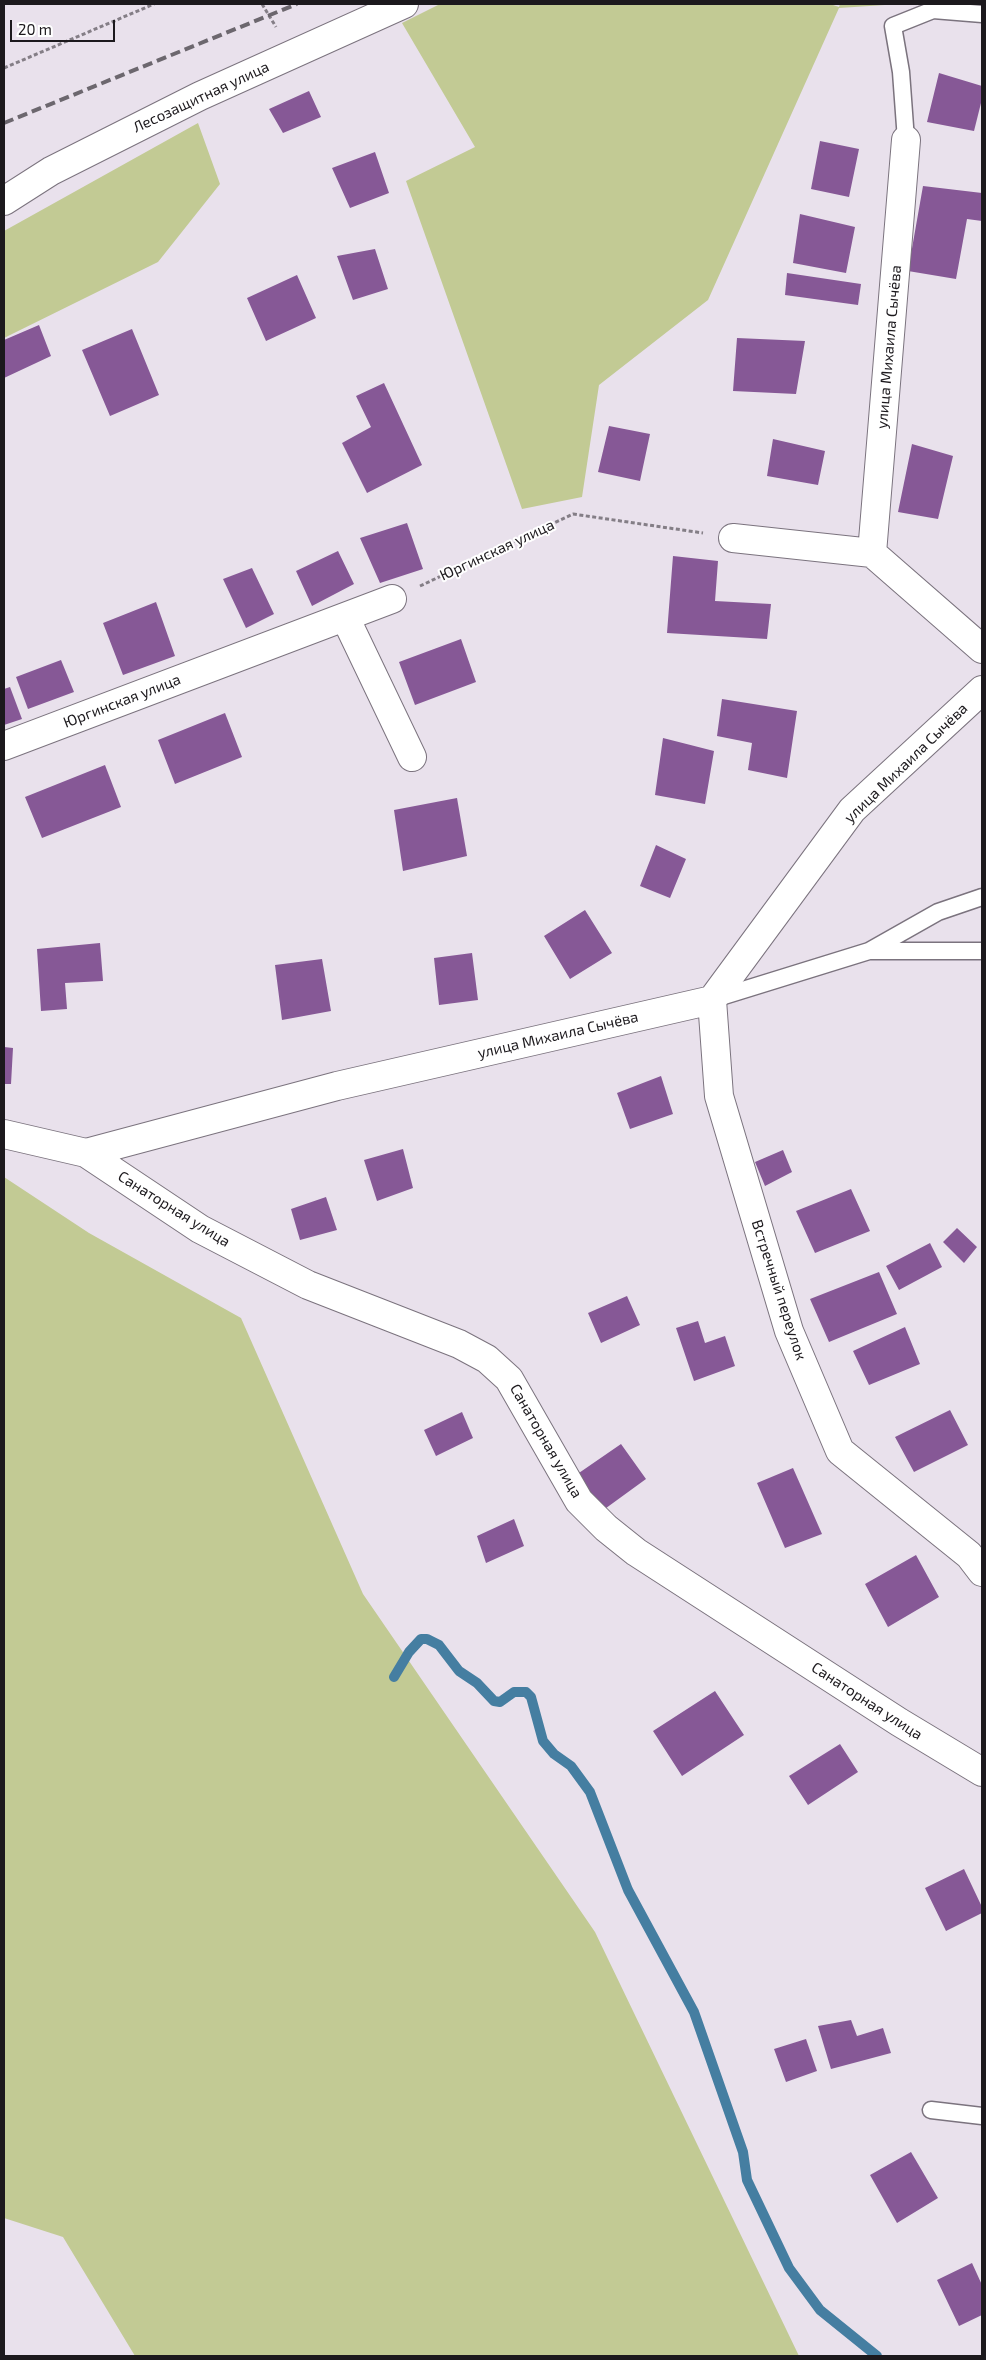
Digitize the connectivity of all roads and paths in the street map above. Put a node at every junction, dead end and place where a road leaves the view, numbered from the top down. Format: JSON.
{"nodes":[{"id":1,"x":154,"y":4,"type":"edge"},
{"id":2,"x":404,"y":4,"type":"edge"},
{"id":3,"x":982,"y":14,"type":"edge"},
{"id":4,"x":4,"y":68,"type":"edge"},
{"id":5,"x":906,"y":140,"type":"joint"},
{"id":6,"x":4,"y":201,"type":"edge"},
{"id":7,"x":733,"y":538,"type":"joint"},
{"id":8,"x":872,"y":553,"type":"junction"},
{"id":9,"x":392,"y":599,"type":"joint"},
{"id":10,"x":345,"y":617,"type":"junction"},
{"id":11,"x":982,"y":649,"type":"edge"},
{"id":12,"x":982,"y":690,"type":"edge"},
{"id":13,"x":4,"y":746,"type":"edge"},
{"id":14,"x":412,"y":757,"type":"dead end"},
{"id":15,"x":982,"y":897,"type":"edge"},
{"id":16,"x":869,"y":951,"type":"junction"},
{"id":17,"x":982,"y":951,"type":"edge"},
{"id":18,"x":712,"y":1000,"type":"junction"},
{"id":19,"x":4,"y":1134,"type":"edge"},
{"id":20,"x":86,"y":1153,"type":"junction"},
{"id":21,"x":982,"y":1572,"type":"edge"},
{"id":22,"x":982,"y":1772,"type":"edge"},
{"id":23,"x":931,"y":2110,"type":"dead end"},
{"id":24,"x":982,"y":2116,"type":"edge"}],
"edges":[{"from":1,"to":4,"type":"path"},
{"from":2,"to":6,"type":"street","name":"Лесозащитная улица"},
{"from":3,"to":5,"type":"lane"},
{"from":5,"to":8,"type":"street","name":"улица Михаила Сычёва"},
{"from":7,"to":8,"type":"street"},
{"from":7,"to":9,"type":"path","name":"Юргинская улица"},
{"from":8,"to":11,"type":"street"},
{"from":9,"to":10,"type":"street","name":"Юргинская улица"},
{"from":10,"to":13,"type":"street","name":"Юргинская улица"},
{"from":10,"to":14,"type":"street"},
{"from":12,"to":18,"type":"street","name":"улица Михаила Сычёва"},
{"from":15,"to":16,"type":"lane"},
{"from":16,"to":17,"type":"lane"},
{"from":16,"to":18,"type":"lane"},
{"from":18,"to":20,"type":"street","name":"улица Михаила Сычёва"},
{"from":18,"to":21,"type":"street","name":"Встречный переулок"},
{"from":19,"to":20,"type":"street","name":"улица Михаила Сычёва"},
{"from":20,"to":22,"type":"street","name":"Санаторная улица"},
{"from":23,"to":24,"type":"lane"}]}
